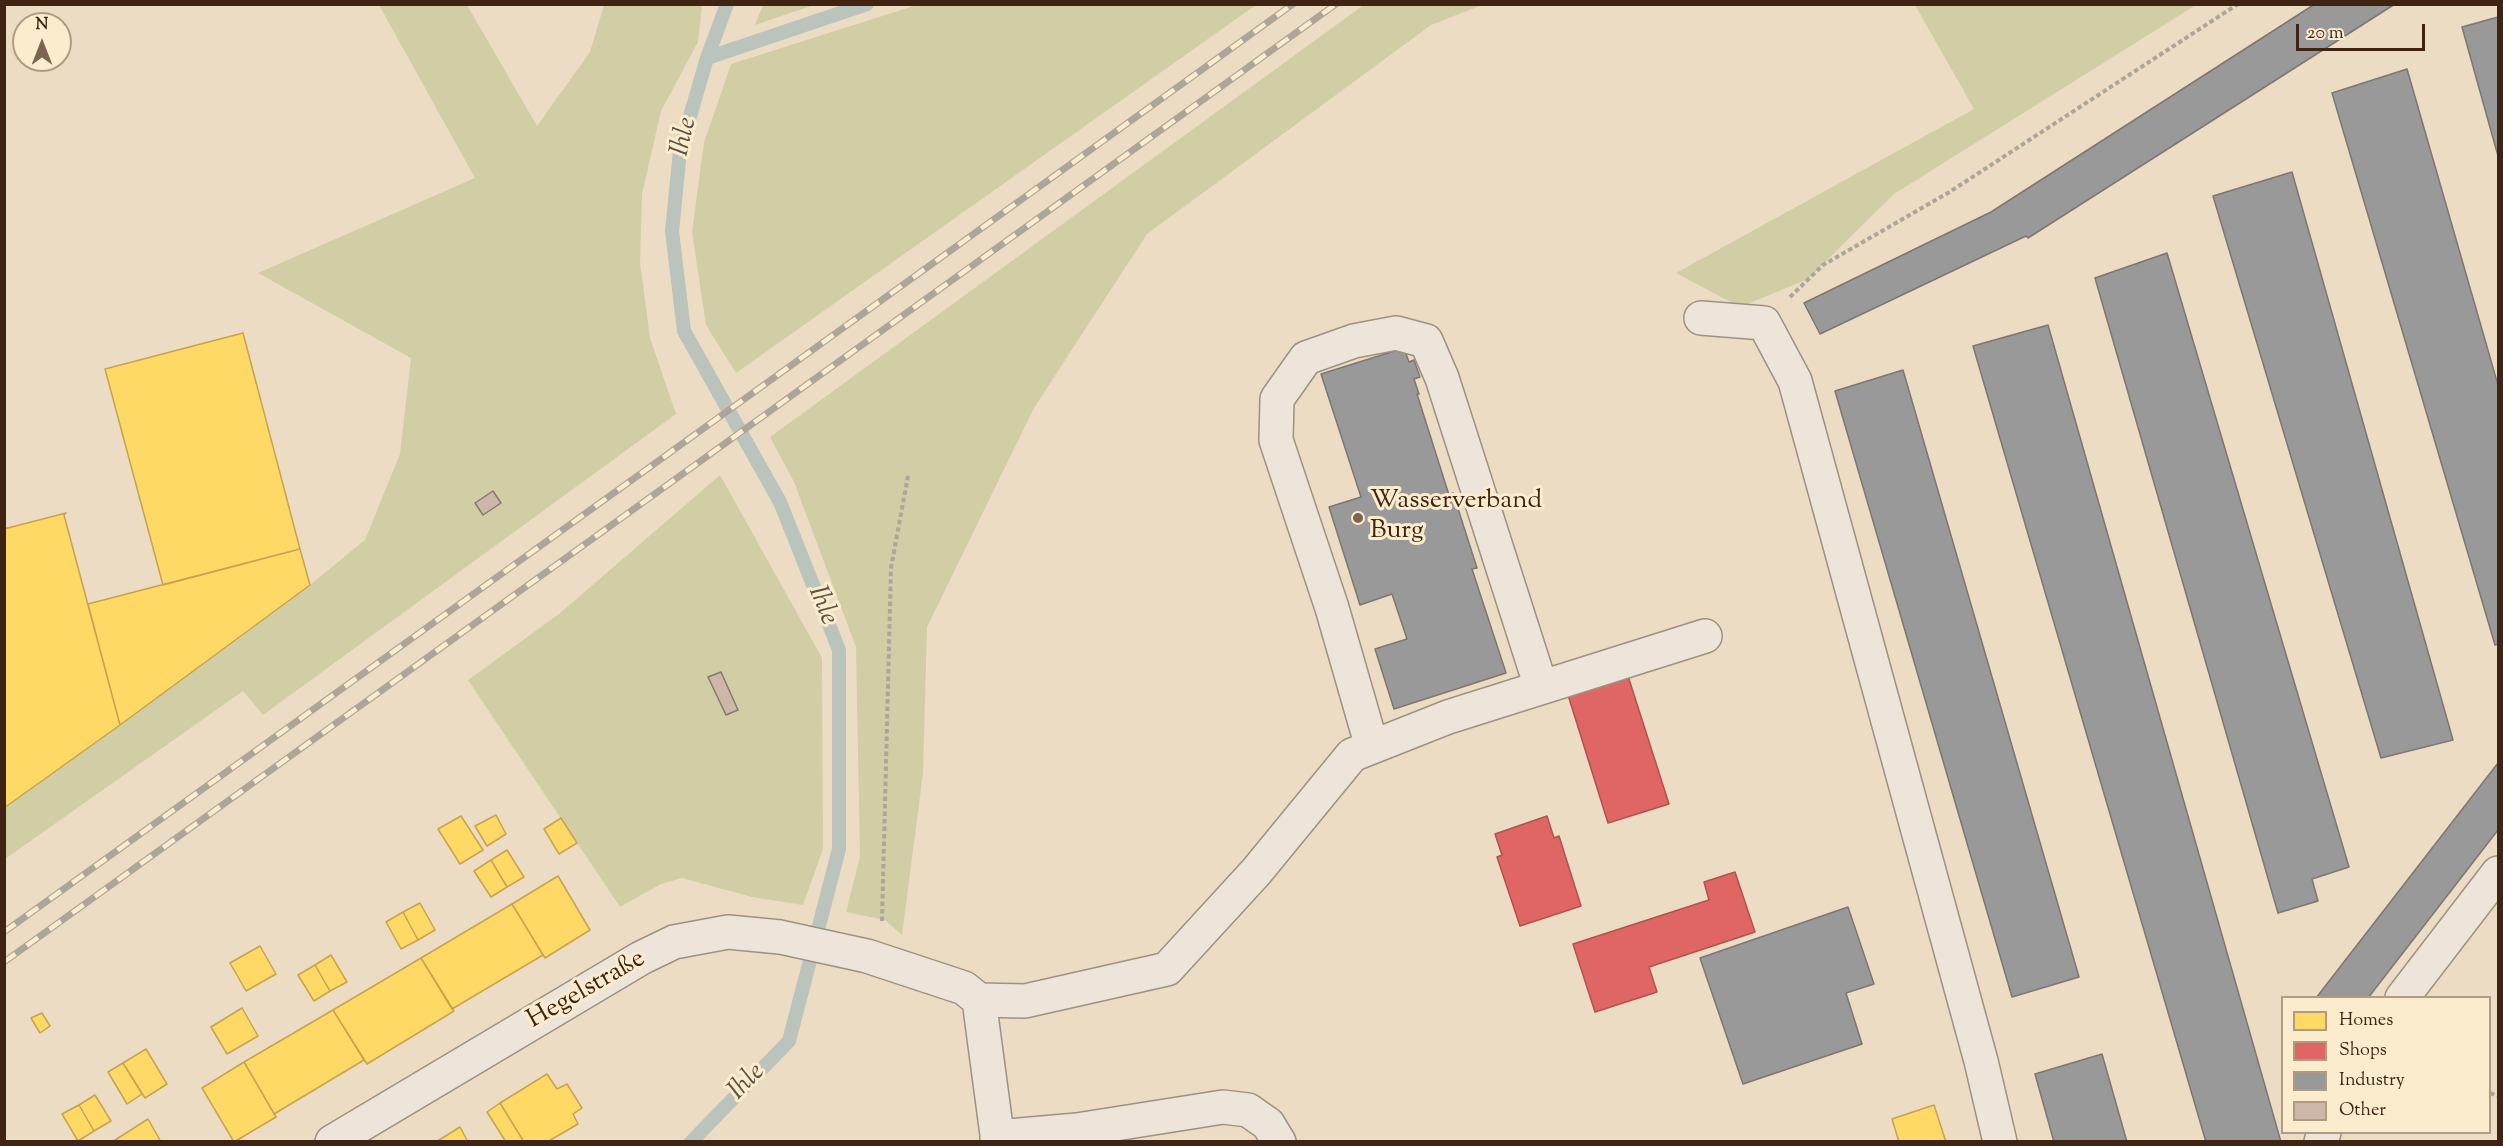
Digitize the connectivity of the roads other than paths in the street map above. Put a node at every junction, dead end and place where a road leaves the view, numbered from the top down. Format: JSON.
{"nodes":[{"id":1,"x":1701,"y":318,"type":"dead end"},
{"id":2,"x":1705,"y":636,"type":"dead end"},
{"id":3,"x":1541,"y":687,"type":"junction"},
{"id":4,"x":1372,"y":747,"type":"junction"},
{"id":5,"x":2499,"y":873,"type":"edge"},
{"id":6,"x":2404,"y":996,"type":"edge"},
{"id":7,"x":979,"y":1000,"type":"junction"},
{"id":8,"x":1078,"y":1136,"type":"edge"},
{"id":9,"x":998,"y":1139,"type":"edge"},
{"id":10,"x":332,"y":1142,"type":"edge"},
{"id":11,"x":1279,"y":1142,"type":"edge"},
{"id":12,"x":2000,"y":1142,"type":"edge"}],
"edges":[{"from":1,"to":12,"type":"street"},
{"from":2,"to":3,"type":"street"},
{"from":3,"to":4,"type":"street"},
{"from":3,"to":4,"type":"street"},
{"from":4,"to":7,"type":"street"},
{"from":5,"to":6,"type":"street"},
{"from":7,"to":9,"type":"street"},
{"from":7,"to":10,"type":"street","name":"Hegelstraße"},
{"from":8,"to":9,"type":"street"},
{"from":8,"to":11,"type":"street"}]}
